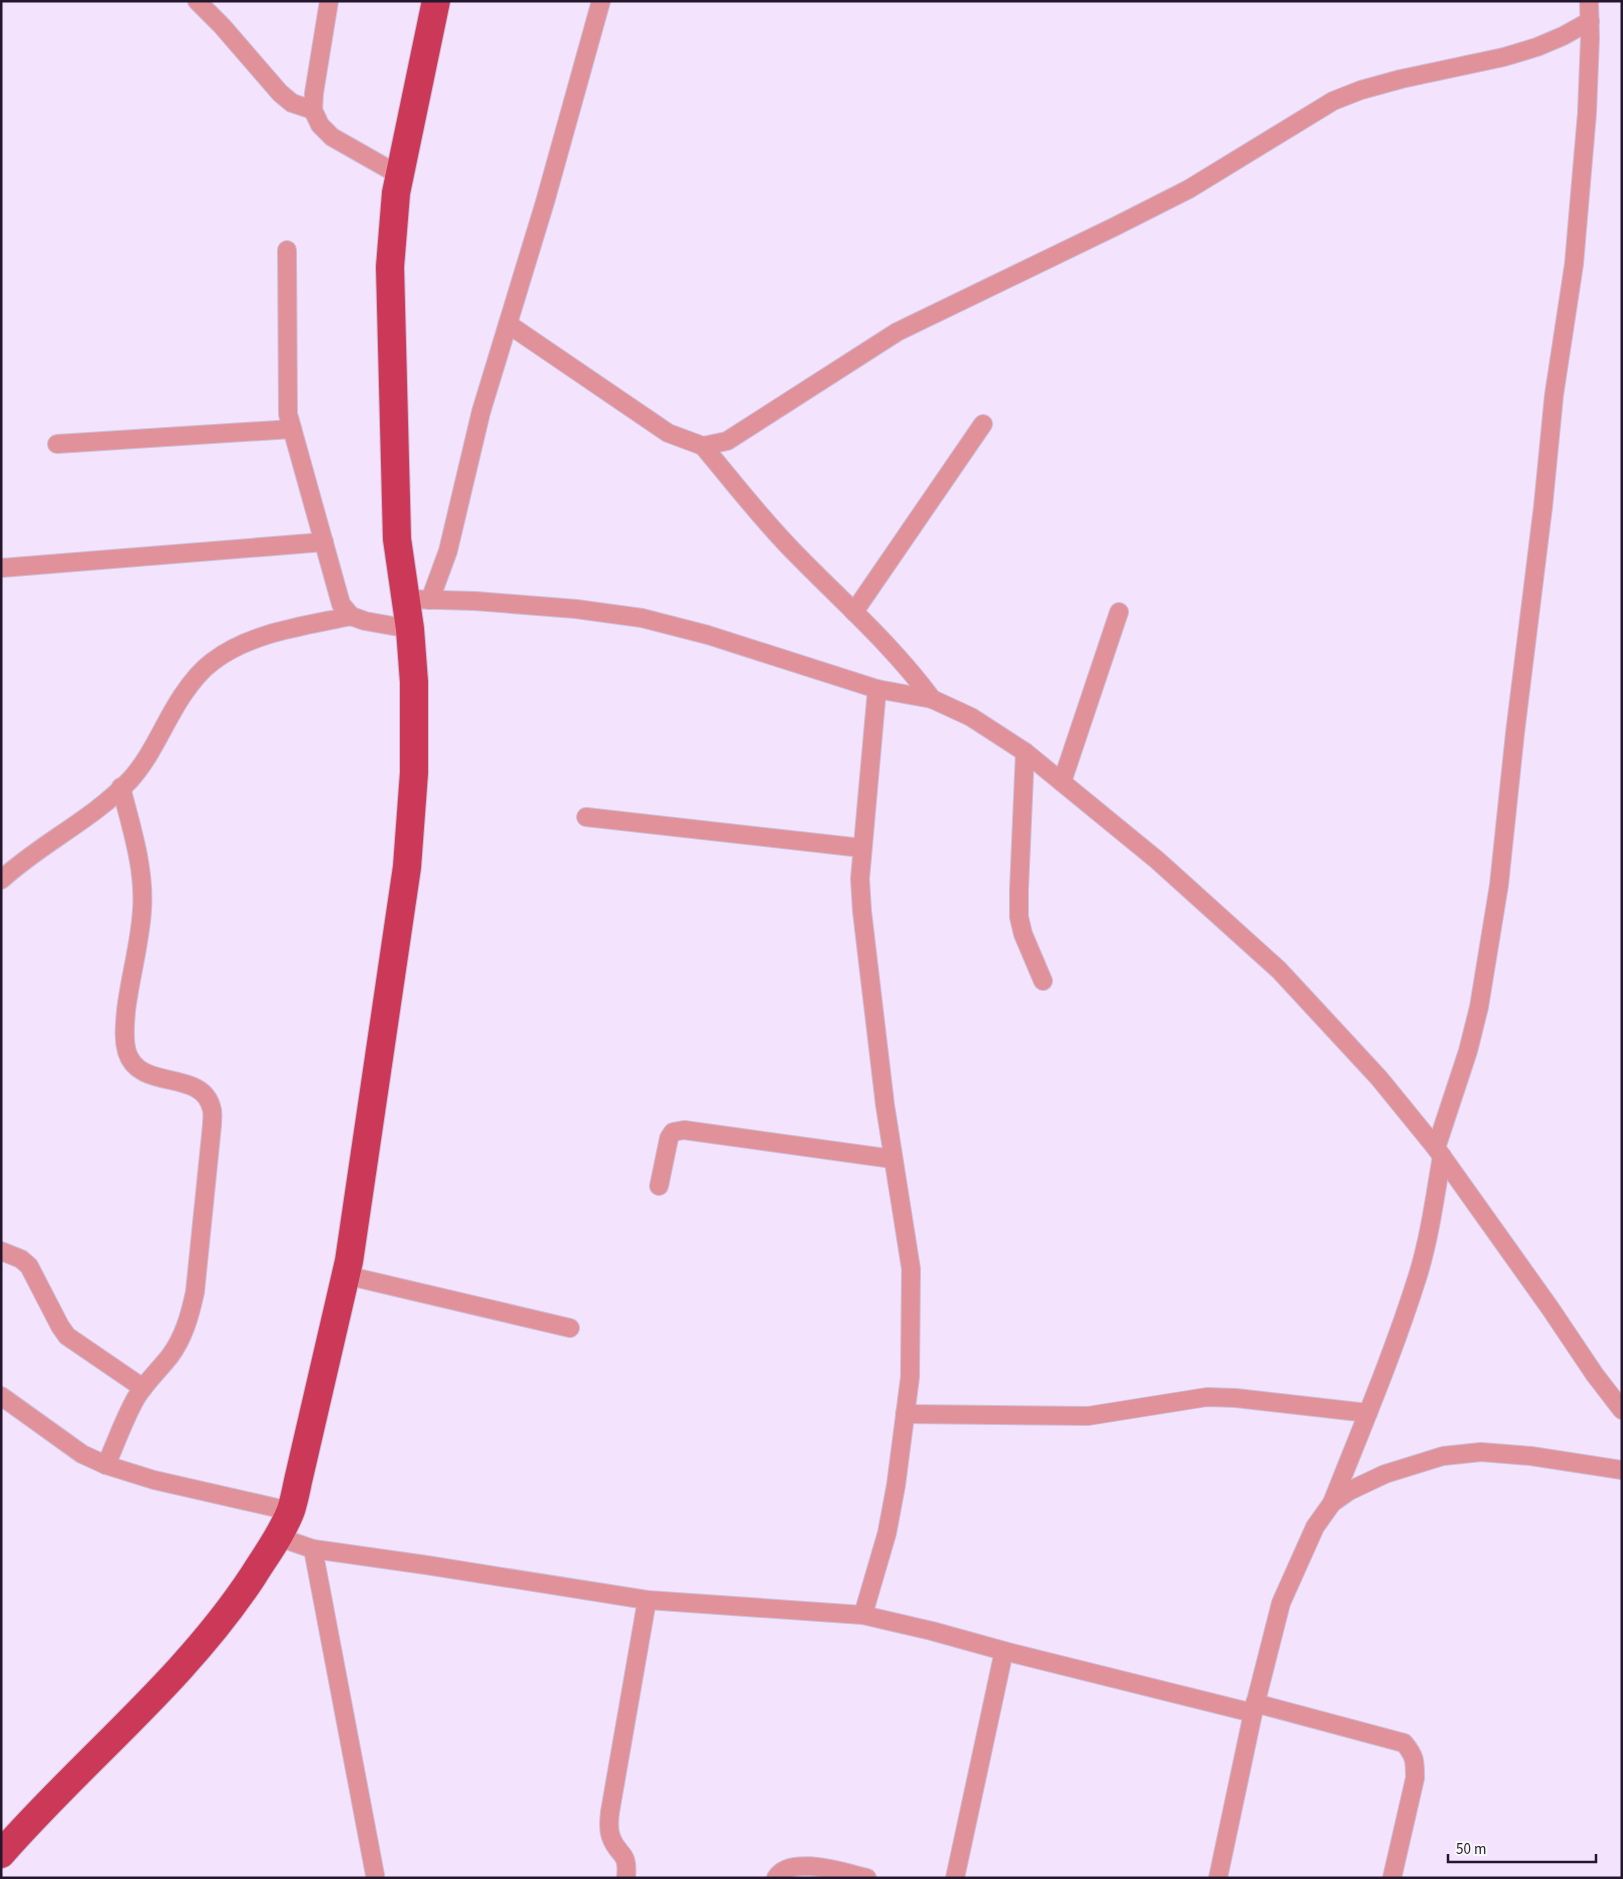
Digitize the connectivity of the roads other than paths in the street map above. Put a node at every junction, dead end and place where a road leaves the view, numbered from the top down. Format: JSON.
{"nodes":[{"id":1,"x":197,"y":1,"type":"edge"},
{"id":2,"x":329,"y":1,"type":"edge"},
{"id":3,"x":436,"y":1,"type":"edge"},
{"id":4,"x":602,"y":1,"type":"edge"},
{"id":5,"x":1589,"y":1,"type":"edge"},
{"id":6,"x":1590,"y":21,"type":"junction"},
{"id":7,"x":314,"y":110,"type":"junction"},
{"id":8,"x":400,"y":175,"type":"junction"},
{"id":9,"x":287,"y":250,"type":"dead end"},
{"id":10,"x":508,"y":324,"type":"junction"},
{"id":11,"x":983,"y":424,"type":"dead end"},
{"id":12,"x":292,"y":428,"type":"junction"},
{"id":13,"x":57,"y":444,"type":"dead end"},
{"id":14,"x":703,"y":446,"type":"junction"},
{"id":15,"x":324,"y":542,"type":"junction"},
{"id":16,"x":1,"y":568,"type":"edge"},
{"id":17,"x":418,"y":599,"type":"junction"},
{"id":18,"x":854,"y":612,"type":"junction"},
{"id":19,"x":1119,"y":612,"type":"dead end"},
{"id":20,"x":351,"y":616,"type":"junction"},
{"id":21,"x":410,"y":629,"type":"junction"},
{"id":22,"x":877,"y":689,"type":"junction"},
{"id":23,"x":932,"y":699,"type":"junction"},
{"id":24,"x":1025,"y":752,"type":"junction"},
{"id":25,"x":1062,"y":782,"type":"junction"},
{"id":26,"x":121,"y":787,"type":"junction"},
{"id":27,"x":586,"y":817,"type":"dead end"},
{"id":28,"x":862,"y":848,"type":"junction"},
{"id":29,"x":1,"y":880,"type":"edge"},
{"id":30,"x":1043,"y":981,"type":"dead end"},
{"id":31,"x":1439,"y":1152,"type":"junction"},
{"id":32,"x":893,"y":1159,"type":"junction"},
{"id":33,"x":659,"y":1186,"type":"dead end"},
{"id":34,"x":1,"y":1251,"type":"edge"},
{"id":35,"x":345,"y":1275,"type":"junction"},
{"id":36,"x":570,"y":1328,"type":"dead end"},
{"id":37,"x":143,"y":1388,"type":"junction"},
{"id":38,"x":1,"y":1396,"type":"edge"},
{"id":39,"x":1622,"y":1410,"type":"edge"},
{"id":40,"x":1368,"y":1413,"type":"junction"},
{"id":41,"x":905,"y":1414,"type":"junction"},
{"id":42,"x":106,"y":1465,"type":"junction"},
{"id":43,"x":1622,"y":1470,"type":"edge"},
{"id":44,"x":1332,"y":1503,"type":"junction"},
{"id":45,"x":290,"y":1511,"type":"junction"},
{"id":46,"x":278,"y":1537,"type":"junction"},
{"id":47,"x":313,"y":1549,"type":"junction"},
{"id":48,"x":647,"y":1600,"type":"junction"},
{"id":49,"x":863,"y":1615,"type":"junction"},
{"id":50,"x":1004,"y":1650,"type":"junction"},
{"id":51,"x":1254,"y":1708,"type":"junction"},
{"id":52,"x":1,"y":1854,"type":"edge"},
{"id":53,"x":375,"y":1875,"type":"dead end"},
{"id":54,"x":626,"y":1878,"type":"edge"},
{"id":55,"x":776,"y":1878,"type":"edge"},
{"id":56,"x":867,"y":1878,"type":"edge"},
{"id":57,"x":955,"y":1878,"type":"edge"},
{"id":58,"x":1218,"y":1878,"type":"edge"},
{"id":59,"x":1392,"y":1878,"type":"edge"}],
"edges":[{"from":1,"to":7,"type":"street"},
{"from":2,"to":7,"type":"street"},
{"from":3,"to":8,"type":"main road"},
{"from":4,"to":10,"type":"street"},
{"from":5,"to":6,"type":"street"},
{"from":6,"to":14,"type":"street"},
{"from":6,"to":31,"type":"street"},
{"from":7,"to":8,"type":"street"},
{"from":8,"to":17,"type":"main road"},
{"from":9,"to":12,"type":"street"},
{"from":10,"to":14,"type":"street"},
{"from":10,"to":17,"type":"street"},
{"from":11,"to":18,"type":"street"},
{"from":12,"to":13,"type":"street"},
{"from":12,"to":15,"type":"street"},
{"from":14,"to":18,"type":"street"},
{"from":15,"to":16,"type":"street"},
{"from":15,"to":20,"type":"street"},
{"from":17,"to":21,"type":"main road"},
{"from":17,"to":22,"type":"street"},
{"from":18,"to":23,"type":"street"},
{"from":19,"to":25,"type":"street"},
{"from":20,"to":21,"type":"street"},
{"from":20,"to":26,"type":"street"},
{"from":21,"to":35,"type":"main road"},
{"from":22,"to":23,"type":"street"},
{"from":22,"to":28,"type":"street"},
{"from":23,"to":24,"type":"street"},
{"from":24,"to":25,"type":"street"},
{"from":24,"to":30,"type":"street"},
{"from":25,"to":31,"type":"street"},
{"from":26,"to":29,"type":"street"},
{"from":26,"to":37,"type":"street"},
{"from":27,"to":28,"type":"street"},
{"from":28,"to":32,"type":"street"},
{"from":31,"to":39,"type":"street"},
{"from":31,"to":40,"type":"street"},
{"from":32,"to":33,"type":"street"},
{"from":32,"to":41,"type":"street"},
{"from":34,"to":37,"type":"street"},
{"from":35,"to":36,"type":"street"},
{"from":35,"to":45,"type":"main road"},
{"from":37,"to":42,"type":"street"},
{"from":38,"to":42,"type":"street"},
{"from":40,"to":41,"type":"street"},
{"from":40,"to":44,"type":"street"},
{"from":41,"to":49,"type":"street"},
{"from":42,"to":45,"type":"street"},
{"from":43,"to":44,"type":"street"},
{"from":44,"to":51,"type":"street"},
{"from":45,"to":46,"type":"main road"},
{"from":46,"to":47,"type":"street"},
{"from":46,"to":52,"type":"main road"},
{"from":47,"to":48,"type":"street"},
{"from":47,"to":53,"type":"street"},
{"from":48,"to":49,"type":"street"},
{"from":48,"to":54,"type":"street"},
{"from":49,"to":50,"type":"street"},
{"from":50,"to":51,"type":"street"},
{"from":50,"to":57,"type":"street"},
{"from":51,"to":58,"type":"street"},
{"from":51,"to":59,"type":"street"},
{"from":55,"to":56,"type":"street"}]}
